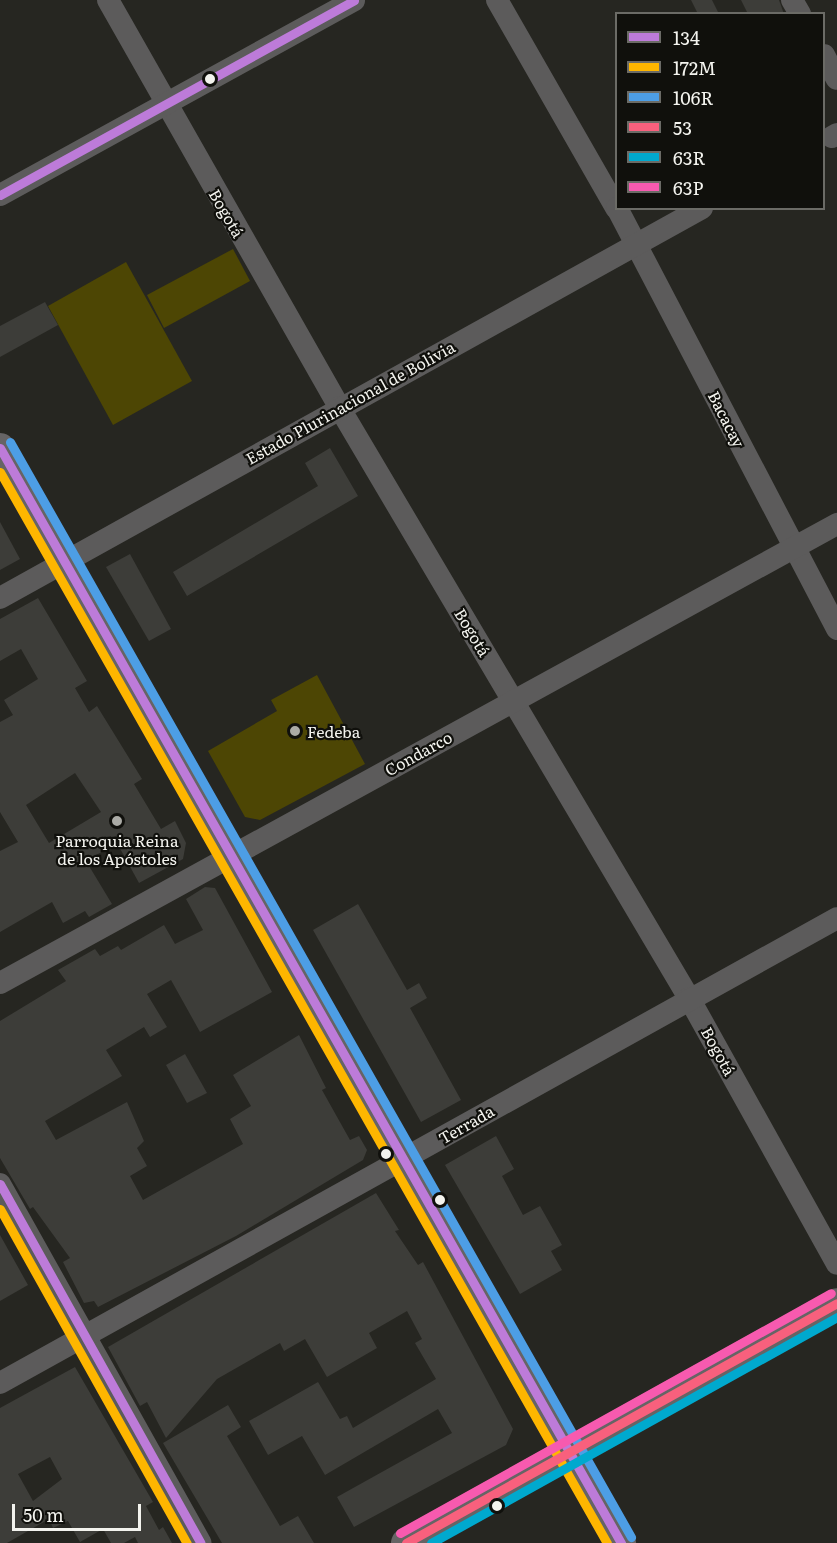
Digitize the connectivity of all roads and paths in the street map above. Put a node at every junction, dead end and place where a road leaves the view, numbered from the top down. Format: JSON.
{"nodes":[{"id":1,"x":108,"y":0,"type":"edge"},
{"id":2,"x":354,"y":0,"type":"edge"},
{"id":3,"x":497,"y":0,"type":"edge"},
{"id":4,"x":825,"y":57,"type":"edge"},
{"id":5,"x":837,"y":79,"type":"edge"},
{"id":6,"x":165,"y":106,"type":"junction"},
{"id":7,"x":0,"y":195,"type":"edge"},
{"id":8,"x":615,"y":205,"type":"edge"},
{"id":9,"x":618,"y":210,"type":"edge"},
{"id":10,"x":699,"y":210,"type":"edge"},
{"id":11,"x":638,"y":245,"type":"junction"},
{"id":12,"x":339,"y":407,"type":"junction"},
{"id":13,"x":0,"y":448,"type":"edge"},
{"id":14,"x":837,"y":524,"type":"edge"},
{"id":15,"x":794,"y":549,"type":"junction"},
{"id":16,"x":65,"y":563,"type":"junction"},
{"id":17,"x":0,"y":598,"type":"edge"},
{"id":18,"x":837,"y":629,"type":"edge"},
{"id":19,"x":514,"y":701,"type":"junction"},
{"id":20,"x":230,"y":856,"type":"junction"},
{"id":21,"x":837,"y":918,"type":"edge"},
{"id":22,"x":0,"y":983,"type":"edge"},
{"id":23,"x":689,"y":998,"type":"junction"},
{"id":24,"x":403,"y":1160,"type":"junction"},
{"id":25,"x":0,"y":1184,"type":"edge"},
{"id":26,"x":837,"y":1264,"type":"edge"},
{"id":27,"x":837,"y":1303,"type":"edge"},
{"id":28,"x":86,"y":1336,"type":"junction"},
{"id":29,"x":0,"y":1383,"type":"edge"},
{"id":30,"x":570,"y":1451,"type":"junction"},
{"id":31,"x":201,"y":1543,"type":"edge"},
{"id":32,"x":406,"y":1543,"type":"edge"},
{"id":33,"x":621,"y":1543,"type":"edge"}],
"edges":[{"from":1,"to":6,"type":"street","name":"Bogotá"},
{"from":2,"to":6,"type":"street"},
{"from":3,"to":8,"type":"street","name":"Bacacay"},
{"from":4,"to":5,"type":"street"},
{"from":6,"to":7,"type":"street"},
{"from":6,"to":12,"type":"street","name":"Bogotá"},
{"from":9,"to":11,"type":"street","name":"Bacacay"},
{"from":10,"to":11,"type":"street","name":"Estado Plurinacional de Bolivia"},
{"from":11,"to":12,"type":"street","name":"Estado Plurinacional de Bolivia"},
{"from":11,"to":15,"type":"street","name":"Bacacay"},
{"from":12,"to":16,"type":"street","name":"Estado Plurinacional de Bolivia"},
{"from":12,"to":19,"type":"street","name":"Bogotá"},
{"from":13,"to":16,"type":"main road"},
{"from":14,"to":15,"type":"street","name":"Condarco"},
{"from":15,"to":18,"type":"street","name":"Bacacay"},
{"from":15,"to":19,"type":"street","name":"Condarco"},
{"from":16,"to":17,"type":"street","name":"Estado Plurinacional de Bolivia"},
{"from":16,"to":20,"type":"main road"},
{"from":19,"to":20,"type":"street","name":"Condarco"},
{"from":19,"to":23,"type":"street","name":"Bogotá"},
{"from":20,"to":22,"type":"street","name":"Condarco"},
{"from":20,"to":24,"type":"main road"},
{"from":21,"to":23,"type":"street","name":"Terrada"},
{"from":23,"to":24,"type":"street","name":"Terrada"},
{"from":23,"to":26,"type":"street","name":"Bogotá"},
{"from":24,"to":28,"type":"street","name":"Terrada"},
{"from":24,"to":30,"type":"main road"},
{"from":25,"to":28,"type":"street"},
{"from":27,"to":30,"type":"main road"},
{"from":28,"to":29,"type":"street","name":"Terrada"},
{"from":28,"to":31,"type":"street"},
{"from":30,"to":32,"type":"main road"},
{"from":30,"to":33,"type":"main road"}]}
